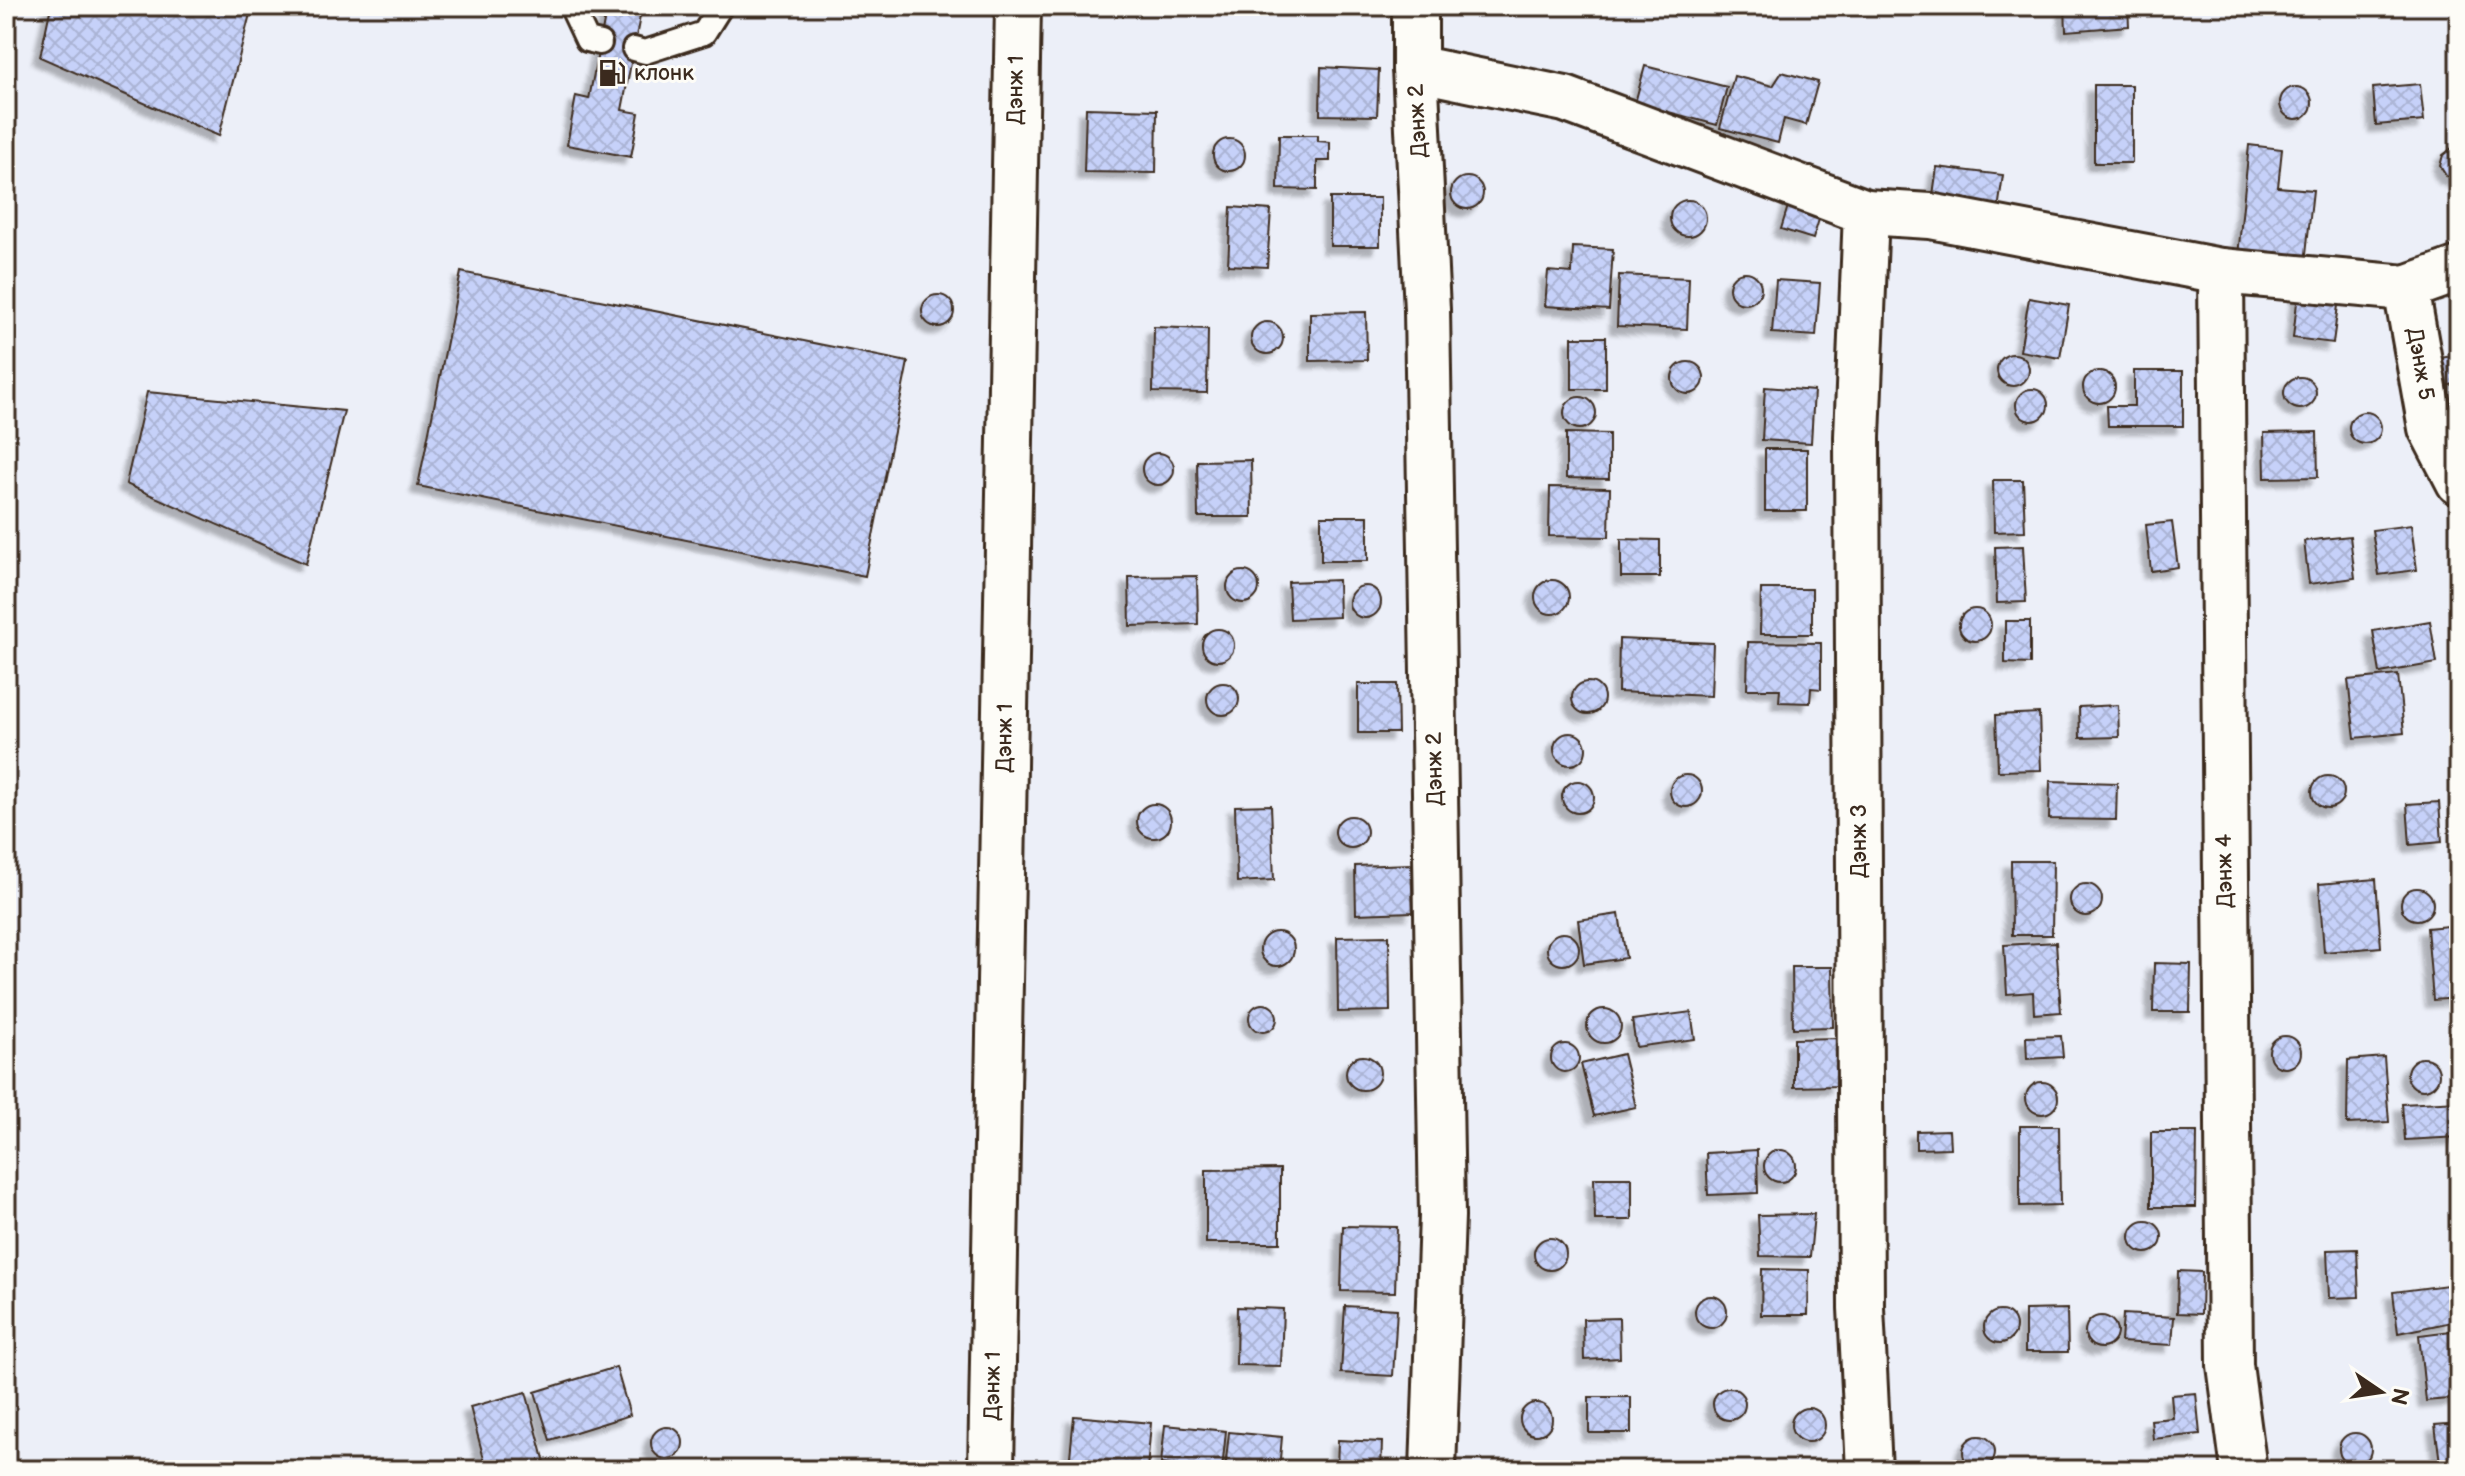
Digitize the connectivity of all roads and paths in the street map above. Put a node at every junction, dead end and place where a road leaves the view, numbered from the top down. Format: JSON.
{"nodes":[{"id":1,"x":571,"y":6,"type":"edge"},
{"id":2,"x":721,"y":6,"type":"edge"},
{"id":3,"x":1018,"y":6,"type":"edge"},
{"id":4,"x":1415,"y":6,"type":"edge"},
{"id":5,"x":600,"y":43,"type":"dead end"},
{"id":6,"x":634,"y":49,"type":"dead end"},
{"id":7,"x":1415,"y":68,"type":"junction"},
{"id":8,"x":1866,"y":212,"type":"junction"},
{"id":9,"x":2459,"y":269,"type":"edge"},
{"id":10,"x":2221,"y":271,"type":"junction"},
{"id":11,"x":2406,"y":288,"type":"junction"},
{"id":12,"x":2459,"y":482,"type":"edge"},
{"id":13,"x":991,"y":1470,"type":"edge"},
{"id":14,"x":1433,"y":1470,"type":"edge"},
{"id":15,"x":1869,"y":1470,"type":"edge"},
{"id":16,"x":2244,"y":1470,"type":"edge"}],
"edges":[{"from":1,"to":5,"type":"lane"},
{"from":2,"to":6,"type":"lane"},
{"from":3,"to":13,"type":"street","name":"Дэнж 1"},
{"from":4,"to":7,"type":"street","name":"Дэнж 2"},
{"from":7,"to":8,"type":"street"},
{"from":7,"to":14,"type":"street","name":"Дэнж 2"},
{"from":8,"to":10,"type":"street"},
{"from":8,"to":15,"type":"street","name":"Дэнж 3"},
{"from":9,"to":11,"type":"street"},
{"from":10,"to":11,"type":"street"},
{"from":10,"to":16,"type":"street","name":"Дэнж 4"},
{"from":11,"to":12,"type":"street","name":"Дэнж 5"}]}
